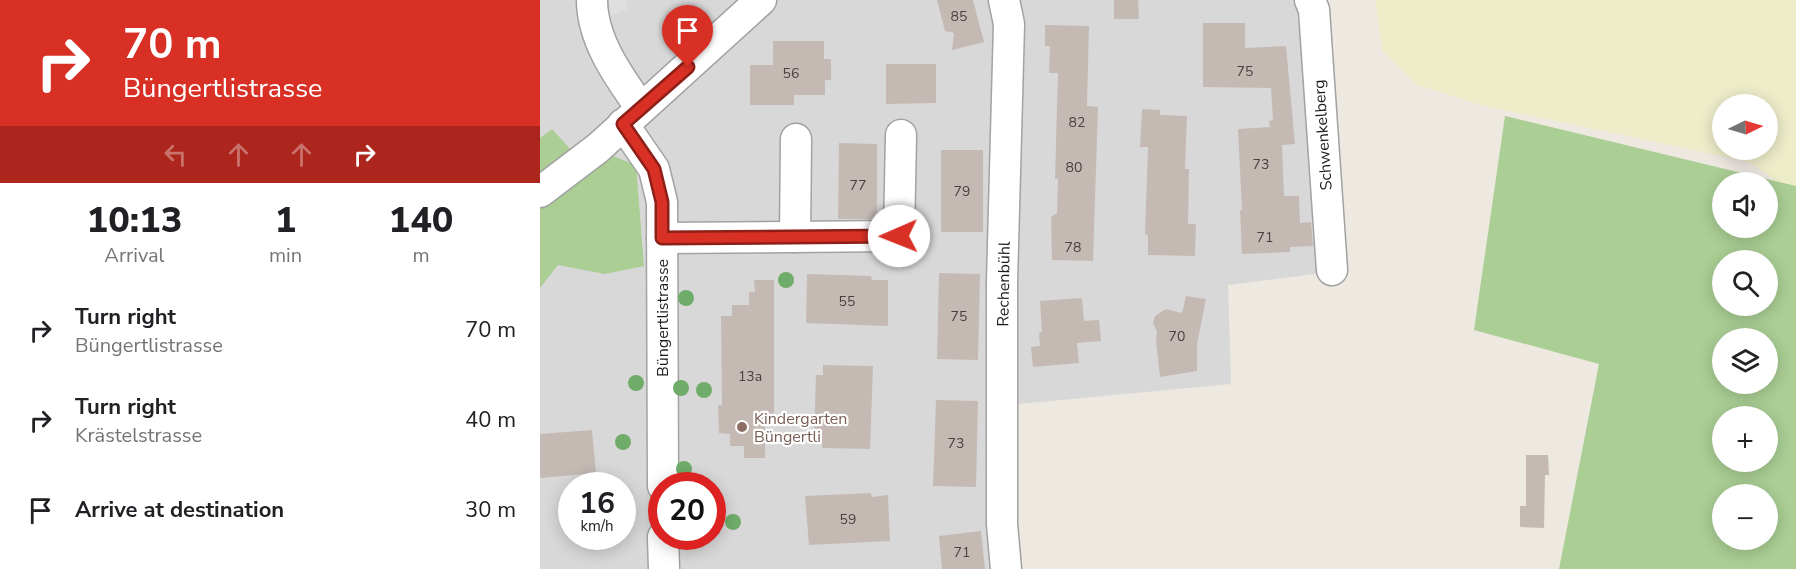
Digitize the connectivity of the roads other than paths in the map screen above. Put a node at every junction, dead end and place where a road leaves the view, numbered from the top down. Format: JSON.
{"nodes":[{"id":1,"x":592,"y":0,"type":"edge"},
{"id":2,"x":761,"y":0,"type":"edge"},
{"id":3,"x":1004,"y":0,"type":"edge"},
{"id":4,"x":1310,"y":0,"type":"edge"},
{"id":5,"x":632,"y":116,"type":"junction"},
{"id":6,"x":901,"y":135,"type":"dead end"},
{"id":7,"x":796,"y":139,"type":"dead end"},
{"id":8,"x":540,"y":192,"type":"edge"},
{"id":9,"x":795,"y":237,"type":"junction"},
{"id":10,"x":662,"y":238,"type":"junction"},
{"id":11,"x":1332,"y":270,"type":"dead end"},
{"id":12,"x":663,"y":472,"type":"edge"},
{"id":13,"x":663,"y":550,"type":"edge"},
{"id":14,"x":664,"y":569,"type":"edge"},
{"id":15,"x":1006,"y":569,"type":"edge"}],
"edges":[{"from":1,"to":5,"type":"street","name":"Büngertlistrasse"},
{"from":2,"to":5,"type":"street"},
{"from":3,"to":15,"type":"street","name":"Rechenbühl"},
{"from":4,"to":11,"type":"street","name":"Schwenkelberg"},
{"from":5,"to":8,"type":"street"},
{"from":5,"to":10,"type":"street","name":"Büngertlistrasse"},
{"from":6,"to":9,"type":"street"},
{"from":7,"to":9,"type":"street"},
{"from":9,"to":10,"type":"street"},
{"from":10,"to":12,"type":"street","name":"Büngertlistrasse"},
{"from":13,"to":14,"type":"street"}]}
